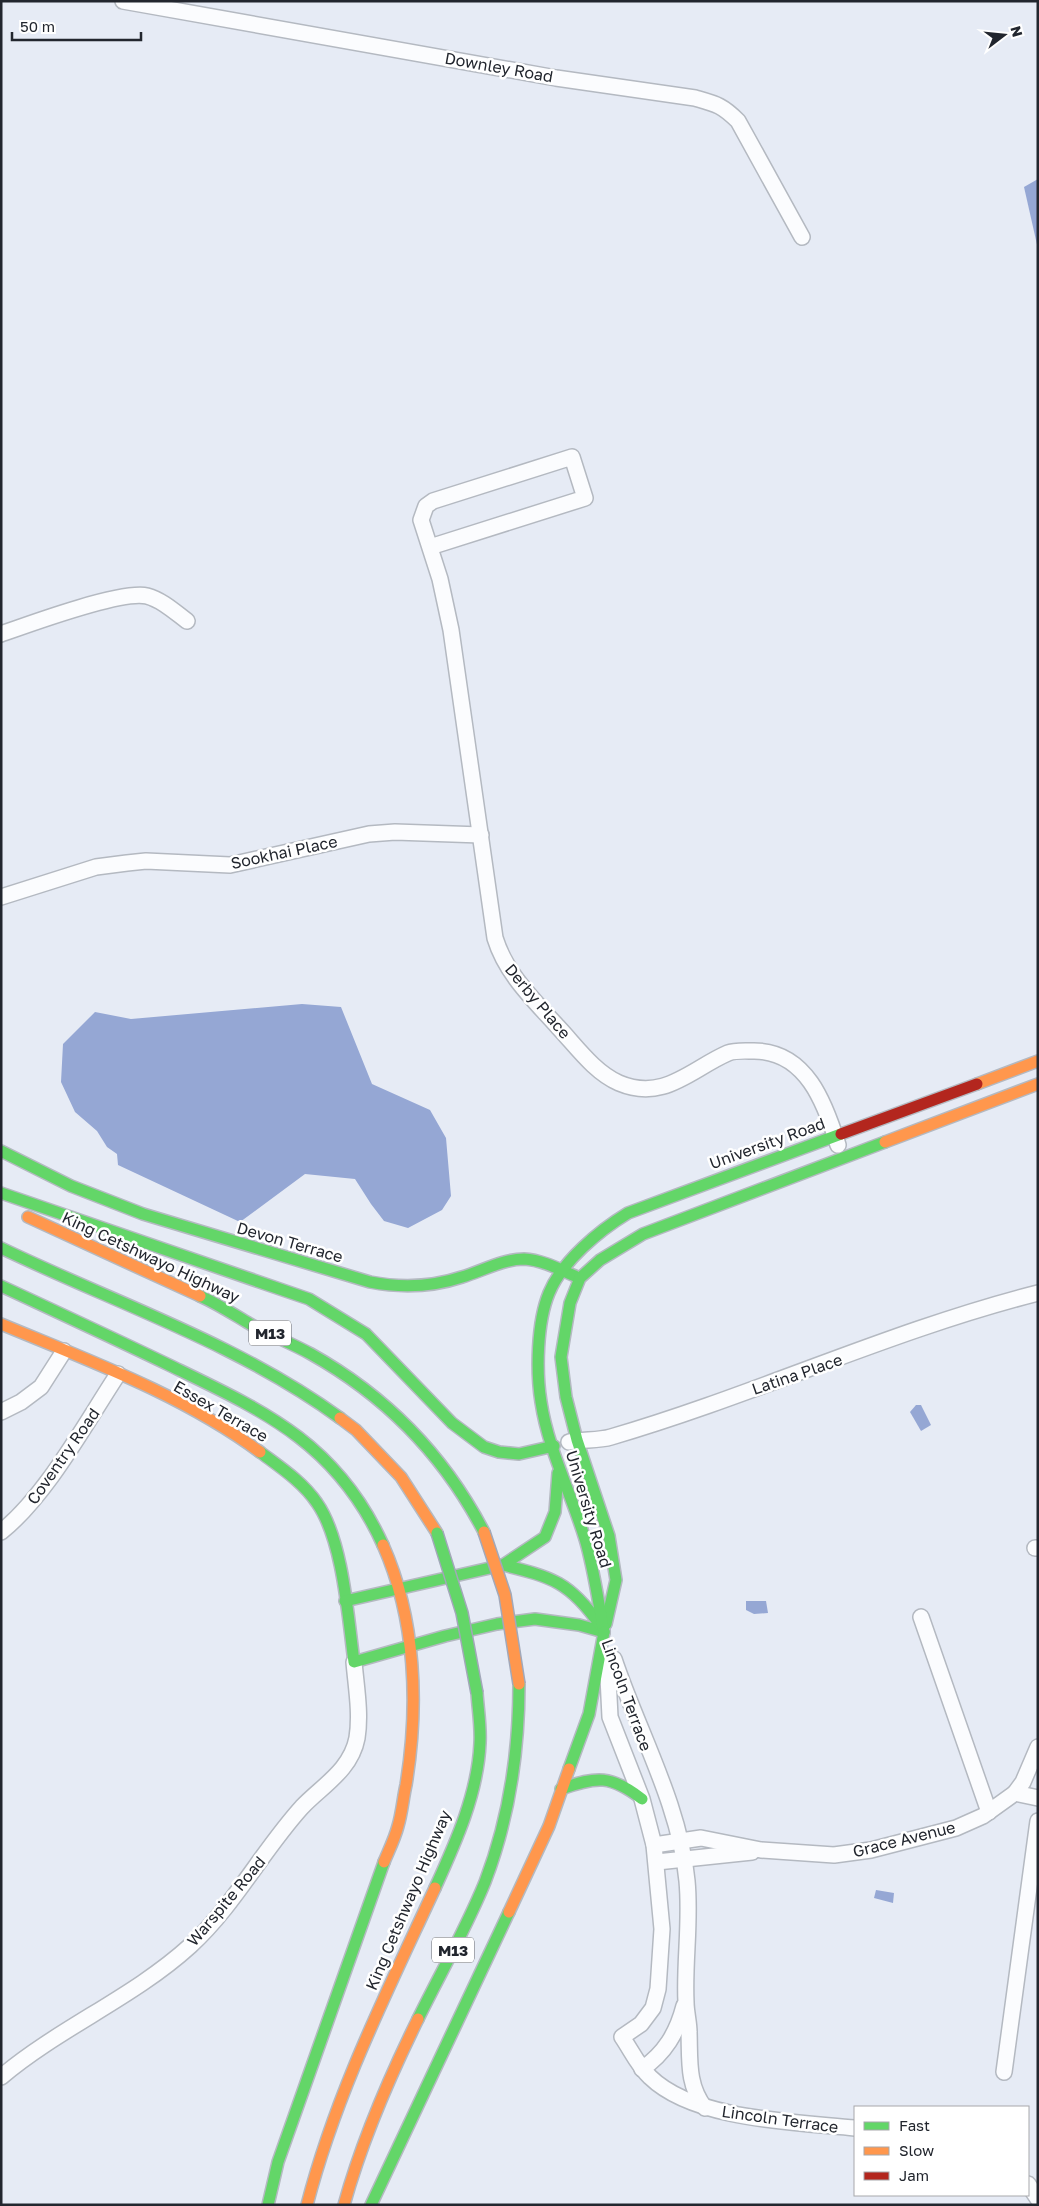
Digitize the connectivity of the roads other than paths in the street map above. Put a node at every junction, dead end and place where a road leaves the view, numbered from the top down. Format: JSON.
{"nodes":[{"id":1,"x":123,"y":1,"type":"edge"},
{"id":2,"x":802,"y":237,"type":"dead end"},
{"id":3,"x":430,"y":547,"type":"junction"},
{"id":4,"x":187,"y":621,"type":"dead end"},
{"id":5,"x":1,"y":634,"type":"edge"},
{"id":6,"x":481,"y":836,"type":"junction"},
{"id":7,"x":1,"y":897,"type":"edge"},
{"id":8,"x":1038,"y":1061,"type":"edge"},
{"id":9,"x":981,"y":1082,"type":"junction"},
{"id":10,"x":1038,"y":1084,"type":"edge"},
{"id":11,"x":991,"y":1102,"type":"junction"},
{"id":12,"x":835,"y":1135,"type":"junction"},
{"id":13,"x":1,"y":1151,"type":"edge"},
{"id":14,"x":842,"y":1158,"type":"junction"},
{"id":15,"x":1,"y":1193,"type":"edge"},
{"id":16,"x":1,"y":1201,"type":"edge"},
{"id":17,"x":1,"y":1248,"type":"edge"},
{"id":18,"x":563,"y":1271,"type":"junction"},
{"id":19,"x":580,"y":1278,"type":"junction"},
{"id":20,"x":1,"y":1286,"type":"edge"},
{"id":21,"x":1038,"y":1293,"type":"edge"},
{"id":22,"x":1,"y":1324,"type":"edge"},
{"id":23,"x":64,"y":1351,"type":"junction"},
{"id":24,"x":118,"y":1374,"type":"junction"},
{"id":25,"x":1,"y":1412,"type":"edge"},
{"id":26,"x":577,"y":1440,"type":"junction"},
{"id":27,"x":554,"y":1446,"type":"junction"},
{"id":28,"x":558,"y":1463,"type":"junction"},
{"id":29,"x":1,"y":1532,"type":"edge"},
{"id":30,"x":503,"y":1565,"type":"junction"},
{"id":31,"x":400,"y":1587,"type":"junction"},
{"id":32,"x":345,"y":1601,"type":"junction"},
{"id":33,"x":921,"y":1617,"type":"dead end"},
{"id":34,"x":604,"y":1632,"type":"junction"},
{"id":35,"x":412,"y":1647,"type":"junction"},
{"id":36,"x":354,"y":1662,"type":"junction"},
{"id":37,"x":1038,"y":1747,"type":"edge"},
{"id":38,"x":561,"y":1790,"type":"junction"},
{"id":39,"x":1015,"y":1793,"type":"junction"},
{"id":40,"x":1038,"y":1798,"type":"edge"},
{"id":41,"x":642,"y":1799,"type":"junction"},
{"id":42,"x":989,"y":1812,"type":"junction"},
{"id":43,"x":1038,"y":1821,"type":"edge"},
{"id":44,"x":680,"y":1840,"type":"junction"},
{"id":45,"x":654,"y":1845,"type":"junction"},
{"id":46,"x":761,"y":1850,"type":"junction"},
{"id":47,"x":684,"y":1859,"type":"junction"},
{"id":48,"x":657,"y":1862,"type":"junction"},
{"id":49,"x":686,"y":2002,"type":"junction"},
{"id":50,"x":642,"y":2069,"type":"junction"},
{"id":51,"x":1004,"y":2072,"type":"dead end"},
{"id":52,"x":1,"y":2077,"type":"edge"},
{"id":53,"x":705,"y":2108,"type":"junction"},
{"id":54,"x":854,"y":2128,"type":"edge"},
{"id":55,"x":1029,"y":2185,"type":"edge"},
{"id":56,"x":1038,"y":2198,"type":"edge"},
{"id":57,"x":268,"y":2205,"type":"edge"},
{"id":58,"x":307,"y":2205,"type":"edge"},
{"id":59,"x":344,"y":2205,"type":"edge"},
{"id":60,"x":371,"y":2205,"type":"edge"}],
"edges":[{"from":1,"to":2,"type":"street","name":"Downley Road"},
{"from":3,"to":3,"type":"street","name":"Derby Place"},
{"from":3,"to":6,"type":"street","name":"Derby Place"},
{"from":4,"to":5,"type":"street"},
{"from":6,"to":7,"type":"street","name":"Sookhai Place"},
{"from":6,"to":12,"type":"street","name":"Derby Place"},
{"from":8,"to":9,"type":"main road","name":"University Road"},
{"from":9,"to":11,"type":"main road"},
{"from":9,"to":12,"type":"main road","name":"University Road"},
{"from":10,"to":11,"type":"main road","name":"University Road"},
{"from":11,"to":14,"type":"main road","name":"University Road"},
{"from":12,"to":14,"type":"street","name":"Derby Place"},
{"from":12,"to":18,"type":"main road","name":"University Road"},
{"from":13,"to":18,"type":"main road","name":"Devon Terrace"},
{"from":14,"to":19,"type":"main road","name":"University Road"},
{"from":15,"to":27,"type":"main road"},
{"from":16,"to":59,"type":"main road","name":"King Cetshwayo Highway","number":"M13","bridge":true},
{"from":17,"to":58,"type":"main road","name":"King Cetshwayo Highway","number":"M13","bridge":true},
{"from":18,"to":19,"type":"main road","name":"Devon Terrace"},
{"from":18,"to":27,"type":"main road","name":"University Road"},
{"from":19,"to":26,"type":"main road","name":"University Road"},
{"from":20,"to":31,"type":"main road"},
{"from":21,"to":26,"type":"street","name":"Latina Place"},
{"from":22,"to":23,"type":"main road","name":"Essex Terrace"},
{"from":23,"to":24,"type":"main road","name":"Essex Terrace"},
{"from":23,"to":25,"type":"street"},
{"from":24,"to":29,"type":"street","name":"Coventry Road"},
{"from":24,"to":32,"type":"main road","name":"Essex Terrace"},
{"from":26,"to":27,"type":"street","name":"Latina Place"},
{"from":26,"to":34,"type":"main road","name":"University Road"},
{"from":27,"to":28,"type":"main road","name":"University Road"},
{"from":28,"to":30,"type":"main road"},
{"from":28,"to":34,"type":"main road","name":"University Road"},
{"from":30,"to":31,"type":"main road"},
{"from":30,"to":34,"type":"main road"},
{"from":31,"to":32,"type":"main road"},
{"from":31,"to":35,"type":"main road"},
{"from":32,"to":36,"type":"main road","name":"Essex Terrace"},
{"from":33,"to":42,"type":"street"},
{"from":34,"to":35,"type":"main road"},
{"from":34,"to":38,"type":"main road"},
{"from":34,"to":41,"type":"street","name":"Lincoln Terrace"},
{"from":34,"to":44,"type":"street","name":"Lincoln Terrace"},
{"from":35,"to":36,"type":"main road"},
{"from":35,"to":57,"type":"main road"},
{"from":36,"to":52,"type":"street","name":"Warspite Road"},
{"from":37,"to":39,"type":"street"},
{"from":38,"to":41,"type":"main road"},
{"from":38,"to":60,"type":"main road"},
{"from":39,"to":40,"type":"street"},
{"from":39,"to":42,"type":"street","name":"Grace Avenue"},
{"from":41,"to":45,"type":"street","name":"Lincoln Terrace"},
{"from":42,"to":46,"type":"street","name":"Grace Avenue"},
{"from":43,"to":51,"type":"street"},
{"from":44,"to":45,"type":"street","name":"Grace Avenue"},
{"from":44,"to":46,"type":"street","name":"Grace Avenue"},
{"from":44,"to":47,"type":"street","name":"Lincoln Terrace"},
{"from":45,"to":48,"type":"street","name":"Lincoln Terrace"},
{"from":46,"to":47,"type":"street","name":"Grace Avenue"},
{"from":47,"to":48,"type":"street","name":"Grace Avenue"},
{"from":47,"to":49,"type":"street","name":"Lincoln Terrace"},
{"from":48,"to":50,"type":"street","name":"Lincoln Terrace"},
{"from":49,"to":50,"type":"street","name":"Lincoln Terrace"},
{"from":49,"to":53,"type":"street","name":"Lincoln Terrace"},
{"from":50,"to":53,"type":"street","name":"Lincoln Terrace"},
{"from":53,"to":54,"type":"street","name":"Lincoln Terrace"},
{"from":55,"to":56,"type":"street"}]}
